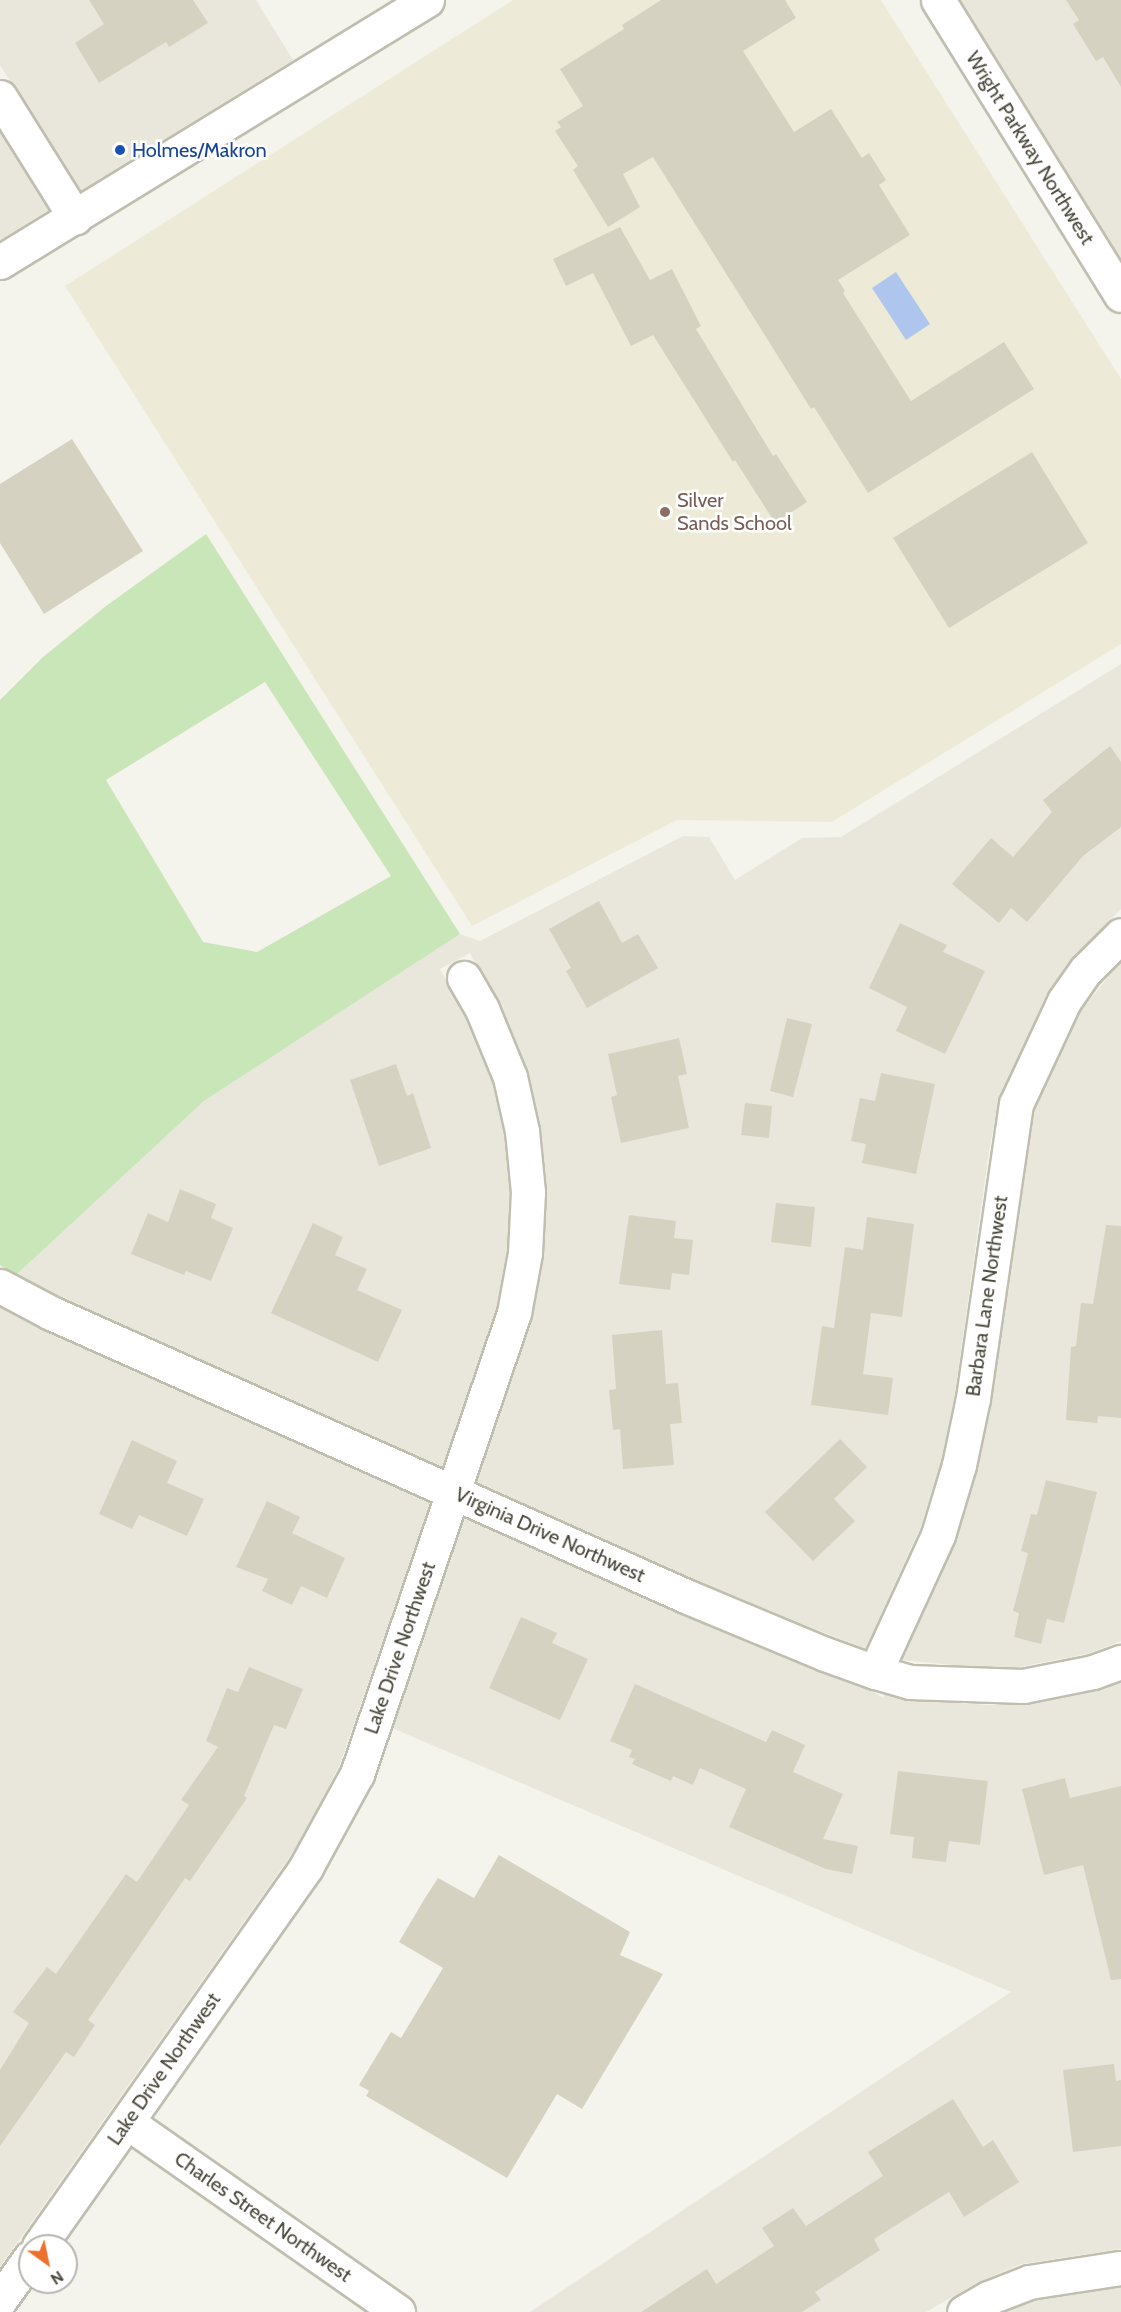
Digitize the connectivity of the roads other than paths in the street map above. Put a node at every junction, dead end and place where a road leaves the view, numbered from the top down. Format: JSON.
{"nodes":[{"id":1,"x":427,"y":0,"type":"edge"},
{"id":2,"x":938,"y":0,"type":"edge"},
{"id":3,"x":0,"y":97,"type":"edge"},
{"id":4,"x":75,"y":217,"type":"junction"},
{"id":5,"x":0,"y":262,"type":"edge"},
{"id":6,"x":1121,"y":295,"type":"edge"},
{"id":7,"x":1121,"y":935,"type":"edge"},
{"id":8,"x":464,"y":978,"type":"dead end"},
{"id":9,"x":0,"y":1286,"type":"edge"},
{"id":10,"x":454,"y":1492,"type":"junction"},
{"id":11,"x":1121,"y":1662,"type":"edge"},
{"id":12,"x":875,"y":1672,"type":"junction"},
{"id":13,"x":127,"y":2122,"type":"junction"},
{"id":14,"x":48,"y":2234,"type":"edge"},
{"id":15,"x":1121,"y":2268,"type":"edge"},
{"id":16,"x":18,"y":2275,"type":"edge"},
{"id":17,"x":0,"y":2300,"type":"edge"},
{"id":18,"x":398,"y":2312,"type":"edge"},
{"id":19,"x":964,"y":2312,"type":"edge"}],
"edges":[{"from":1,"to":4,"type":"street"},
{"from":2,"to":6,"type":"street","name":"Wright Parkway Northwest"},
{"from":3,"to":4,"type":"street"},
{"from":4,"to":5,"type":"street"},
{"from":7,"to":12,"type":"street","name":"Barbara Lane Northwest"},
{"from":8,"to":10,"type":"street","name":"Lake Drive Northwest"},
{"from":9,"to":10,"type":"street","name":"Virginia Drive Northwest"},
{"from":10,"to":12,"type":"street","name":"Virginia Drive Northwest"},
{"from":10,"to":13,"type":"street","name":"Lake Drive Northwest"},
{"from":11,"to":12,"type":"street","name":"Virginia Drive Northwest"},
{"from":13,"to":14,"type":"street","name":"Lake Drive Northwest"},
{"from":13,"to":18,"type":"street","name":"Charles Street Northwest"},
{"from":15,"to":19,"type":"street"},
{"from":16,"to":17,"type":"street"}]}
